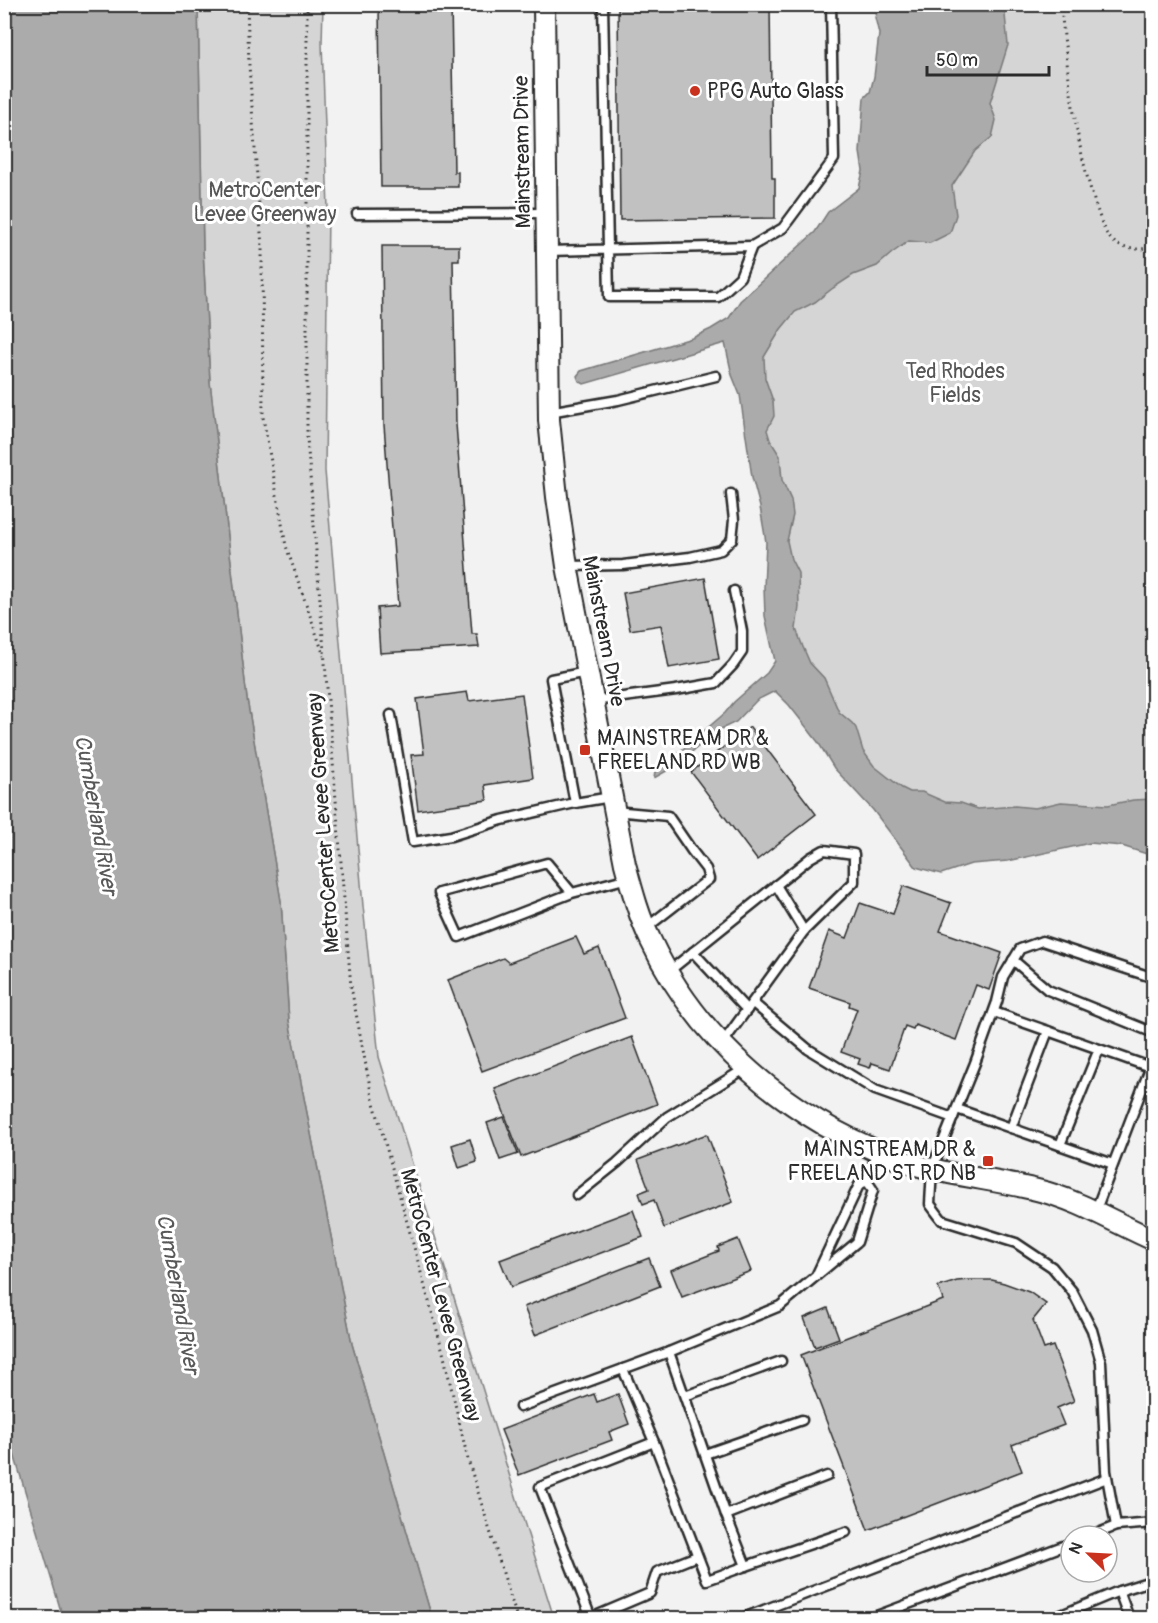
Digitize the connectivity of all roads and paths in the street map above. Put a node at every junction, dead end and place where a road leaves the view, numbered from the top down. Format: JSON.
{"nodes":[{"id":1,"x":247,"y":4,"type":"edge"},
{"id":2,"x":307,"y":4,"type":"edge"},
{"id":3,"x":544,"y":4,"type":"edge"},
{"id":4,"x":603,"y":4,"type":"edge"},
{"id":5,"x":831,"y":4,"type":"edge"},
{"id":6,"x":1063,"y":4,"type":"edge"},
{"id":7,"x":546,"y":213,"type":"junction"},
{"id":8,"x":357,"y":214,"type":"dead end"},
{"id":9,"x":752,"y":246,"type":"junction"},
{"id":10,"x":1154,"y":248,"type":"edge"},
{"id":11,"x":608,"y":249,"type":"junction"},
{"id":12,"x":547,"y":251,"type":"junction"},
{"id":13,"x":716,"y":376,"type":"dead end"},
{"id":14,"x":549,"y":412,"type":"junction"},
{"id":15,"x":731,"y":494,"type":"dead end"},
{"id":16,"x":567,"y":566,"type":"junction"},
{"id":17,"x":734,"y":591,"type":"dead end"},
{"id":18,"x":325,"y":660,"type":"junction"},
{"id":19,"x":587,"y":671,"type":"junction"},
{"id":20,"x":593,"y":701,"type":"junction"},
{"id":21,"x":392,"y":715,"type":"dead end"},
{"id":22,"x":575,"y":803,"type":"junction"},
{"id":23,"x":612,"y":804,"type":"junction"},
{"id":24,"x":629,"y":878,"type":"junction"},
{"id":25,"x":776,"y":885,"type":"junction"},
{"id":26,"x":572,"y":893,"type":"junction"},
{"id":27,"x":646,"y":928,"type":"junction"},
{"id":28,"x":804,"y":931,"type":"junction"},
{"id":29,"x":693,"y":952,"type":"junction"},
{"id":30,"x":1013,"y":960,"type":"junction"},
{"id":31,"x":668,"y":972,"type":"junction"},
{"id":32,"x":1154,"y":978,"type":"edge"},
{"id":33,"x":753,"y":1002,"type":"junction"},
{"id":34,"x":747,"y":1010,"type":"junction"},
{"id":35,"x":994,"y":1012,"type":"junction"},
{"id":36,"x":1048,"y":1031,"type":"junction"},
{"id":37,"x":1154,"y":1033,"type":"edge"},
{"id":38,"x":722,"y":1044,"type":"junction"},
{"id":39,"x":1099,"y":1048,"type":"junction"},
{"id":40,"x":1152,"y":1062,"type":"edge"},
{"id":41,"x":747,"y":1068,"type":"junction"},
{"id":42,"x":955,"y":1113,"type":"junction"},
{"id":43,"x":1011,"y":1128,"type":"junction"},
{"id":44,"x":1060,"y":1145,"type":"junction"},
{"id":45,"x":878,"y":1151,"type":"junction"},
{"id":46,"x":1113,"y":1164,"type":"junction"},
{"id":47,"x":932,"y":1169,"type":"junction"},
{"id":48,"x":867,"y":1180,"type":"junction"},
{"id":49,"x":577,"y":1195,"type":"dead end"},
{"id":50,"x":1095,"y":1212,"type":"junction"},
{"id":51,"x":1154,"y":1240,"type":"edge"},
{"id":52,"x":817,"y":1275,"type":"junction"},
{"id":53,"x":669,"y":1352,"type":"junction"},
{"id":54,"x":781,"y":1361,"type":"dead end"},
{"id":55,"x":623,"y":1369,"type":"junction"},
{"id":56,"x":685,"y":1396,"type":"junction"},
{"id":57,"x":520,"y":1407,"type":"dead end"},
{"id":58,"x":802,"y":1419,"type":"dead end"},
{"id":59,"x":654,"y":1442,"type":"junction"},
{"id":60,"x":705,"y":1454,"type":"junction"},
{"id":61,"x":827,"y":1476,"type":"dead end"},
{"id":62,"x":1107,"y":1478,"type":"junction"},
{"id":63,"x":726,"y":1515,"type":"junction"},
{"id":64,"x":1154,"y":1523,"type":"edge"},
{"id":65,"x":1116,"y":1524,"type":"edge"},
{"id":66,"x":1119,"y":1526,"type":"edge"},
{"id":67,"x":846,"y":1532,"type":"dead end"},
{"id":68,"x":1059,"y":1548,"type":"edge"},
{"id":69,"x":697,"y":1556,"type":"junction"},
{"id":70,"x":746,"y":1566,"type":"junction"},
{"id":71,"x":1154,"y":1580,"type":"edge"},
{"id":72,"x":1119,"y":1591,"type":"junction"},
{"id":73,"x":517,"y":1618,"type":"edge"},
{"id":74,"x":591,"y":1618,"type":"edge"},
{"id":75,"x":743,"y":1618,"type":"edge"},
{"id":76,"x":871,"y":1618,"type":"edge"},
{"id":77,"x":1054,"y":1618,"type":"edge"},
{"id":78,"x":1129,"y":1618,"type":"edge"}],
"edges":[{"from":1,"to":18,"type":"path"},
{"from":2,"to":18,"type":"path","name":"MetroCenter Levee Greenway"},
{"from":3,"to":7,"type":"street","name":"Mainstream Drive"},
{"from":4,"to":11,"type":"lane"},
{"from":5,"to":9,"type":"lane"},
{"from":6,"to":10,"type":"path"},
{"from":7,"to":8,"type":"lane"},
{"from":7,"to":12,"type":"street","name":"Mainstream Drive"},
{"from":9,"to":11,"type":"lane"},
{"from":9,"to":11,"type":"lane"},
{"from":11,"to":12,"type":"lane"},
{"from":12,"to":14,"type":"street","name":"Mainstream Drive"},
{"from":13,"to":14,"type":"lane"},
{"from":14,"to":16,"type":"street","name":"Mainstream Drive"},
{"from":15,"to":16,"type":"lane"},
{"from":16,"to":19,"type":"street","name":"Mainstream Drive"},
{"from":17,"to":20,"type":"lane"},
{"from":18,"to":73,"type":"path","name":"MetroCenter Levee Greenway"},
{"from":19,"to":20,"type":"street","name":"Mainstream Drive"},
{"from":19,"to":22,"type":"lane"},
{"from":20,"to":23,"type":"street","name":"Mainstream Drive"},
{"from":21,"to":22,"type":"lane"},
{"from":22,"to":23,"type":"lane"},
{"from":23,"to":24,"type":"street","name":"Mainstream Drive"},
{"from":23,"to":27,"type":"lane"},
{"from":24,"to":26,"type":"lane"},
{"from":24,"to":27,"type":"street","name":"Mainstream Drive"},
{"from":25,"to":28,"type":"lane"},
{"from":25,"to":28,"type":"lane"},
{"from":25,"to":29,"type":"lane"},
{"from":26,"to":26,"type":"lane"},
{"from":27,"to":31,"type":"street","name":"Mainstream Drive"},
{"from":28,"to":33,"type":"lane"},
{"from":29,"to":31,"type":"lane"},
{"from":29,"to":34,"type":"lane"},
{"from":30,"to":32,"type":"lane"},
{"from":30,"to":35,"type":"lane"},
{"from":30,"to":37,"type":"lane"},
{"from":31,"to":38,"type":"street","name":"Mainstream Drive"},
{"from":33,"to":34,"type":"lane"},
{"from":33,"to":42,"type":"lane"},
{"from":34,"to":38,"type":"lane"},
{"from":35,"to":36,"type":"lane"},
{"from":35,"to":42,"type":"lane"},
{"from":36,"to":39,"type":"lane"},
{"from":36,"to":43,"type":"lane"},
{"from":38,"to":41,"type":"street","name":"Mainstream Drive"},
{"from":39,"to":40,"type":"lane"},
{"from":39,"to":44,"type":"lane"},
{"from":40,"to":46,"type":"lane"},
{"from":41,"to":45,"type":"street","name":"Mainstream Drive"},
{"from":41,"to":49,"type":"lane"},
{"from":42,"to":43,"type":"lane"},
{"from":42,"to":47,"type":"lane"},
{"from":43,"to":44,"type":"lane"},
{"from":44,"to":46,"type":"lane"},
{"from":45,"to":47,"type":"street","name":"Mainstream Drive"},
{"from":45,"to":48,"type":"lane"},
{"from":46,"to":50,"type":"lane"},
{"from":47,"to":50,"type":"street","name":"Mainstream Drive"},
{"from":47,"to":62,"type":"lane"},
{"from":48,"to":52,"type":"lane"},
{"from":48,"to":52,"type":"lane"},
{"from":50,"to":51,"type":"street","name":"Mainstream Drive"},
{"from":52,"to":53,"type":"lane"},
{"from":53,"to":55,"type":"lane"},
{"from":53,"to":56,"type":"lane"},
{"from":54,"to":56,"type":"lane"},
{"from":55,"to":57,"type":"lane"},
{"from":55,"to":59,"type":"lane"},
{"from":56,"to":60,"type":"lane"},
{"from":58,"to":60,"type":"lane"},
{"from":59,"to":69,"type":"lane"},
{"from":59,"to":74,"type":"lane"},
{"from":60,"to":63,"type":"lane"},
{"from":61,"to":63,"type":"lane"},
{"from":62,"to":65,"type":"lane"},
{"from":62,"to":75,"type":"lane"},
{"from":63,"to":70,"type":"lane"},
{"from":64,"to":66,"type":"lane"},
{"from":67,"to":70,"type":"lane"},
{"from":68,"to":76,"type":"lane"},
{"from":69,"to":70,"type":"lane"},
{"from":69,"to":74,"type":"lane"},
{"from":71,"to":72,"type":"lane"},
{"from":72,"to":77,"type":"lane"},
{"from":72,"to":78,"type":"lane"}]}
